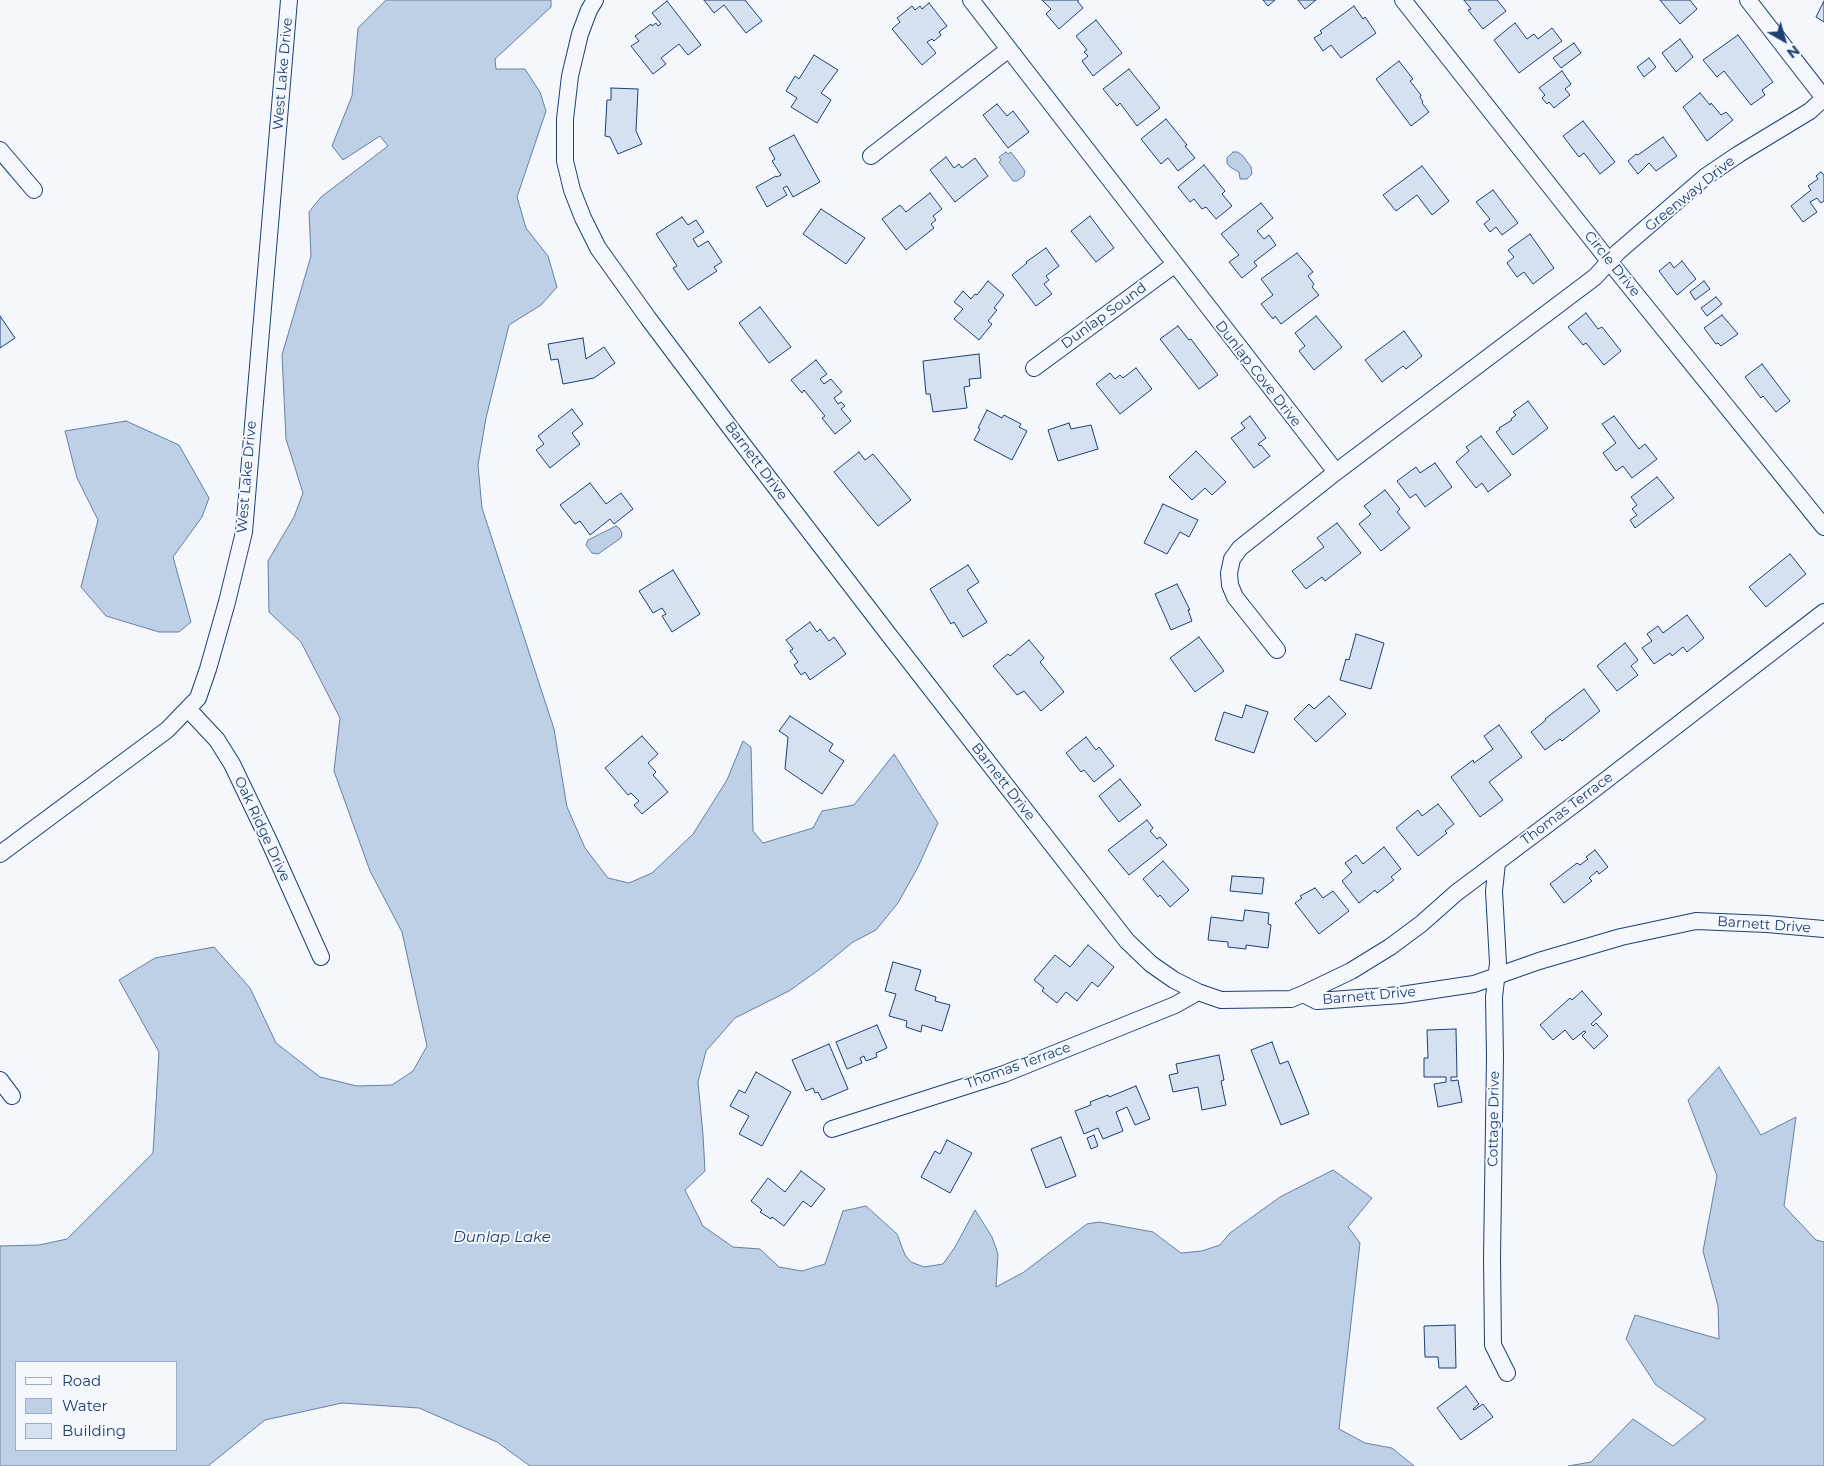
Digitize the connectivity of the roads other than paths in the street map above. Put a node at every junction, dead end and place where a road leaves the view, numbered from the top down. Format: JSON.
{"nodes":[{"id":1,"x":289,"y":0,"type":"edge"},
{"id":2,"x":595,"y":0,"type":"edge"},
{"id":3,"x":971,"y":0,"type":"edge"},
{"id":4,"x":1402,"y":0,"type":"edge"},
{"id":5,"x":1748,"y":0,"type":"edge"},
{"id":6,"x":1009,"y":49,"type":"junction"},
{"id":7,"x":1824,"y":98,"type":"edge"},
{"id":8,"x":0,"y":150,"type":"edge"},
{"id":9,"x":871,"y":156,"type":"dead end"},
{"id":10,"x":34,"y":190,"type":"dead end"},
{"id":11,"x":1609,"y":261,"type":"junction"},
{"id":12,"x":1174,"y":265,"type":"junction"},
{"id":13,"x":1034,"y":368,"type":"dead end"},
{"id":14,"x":1336,"y":472,"type":"junction"},
{"id":15,"x":1824,"y":527,"type":"edge"},
{"id":16,"x":1824,"y":612,"type":"edge"},
{"id":17,"x":1277,"y":650,"type":"dead end"},
{"id":18,"x":188,"y":709,"type":"junction"},
{"id":19,"x":0,"y":854,"type":"edge"},
{"id":20,"x":1497,"y":863,"type":"junction"},
{"id":21,"x":1824,"y":929,"type":"edge"},
{"id":22,"x":321,"y":957,"type":"dead end"},
{"id":23,"x":1496,"y":976,"type":"junction"},
{"id":24,"x":1198,"y":992,"type":"junction"},
{"id":25,"x":1303,"y":994,"type":"junction"},
{"id":26,"x":0,"y":1080,"type":"edge"},
{"id":27,"x":12,"y":1096,"type":"dead end"},
{"id":28,"x":832,"y":1129,"type":"dead end"},
{"id":29,"x":1507,"y":1373,"type":"dead end"}],
"edges":[{"from":1,"to":18,"type":"street","name":"West Lake Drive"},
{"from":2,"to":24,"type":"street","name":"Barnett Drive"},
{"from":3,"to":6,"type":"street","name":"Dunlap Cove Drive"},
{"from":4,"to":11,"type":"street","name":"Circle Drive"},
{"from":5,"to":7,"type":"street"},
{"from":6,"to":9,"type":"street"},
{"from":6,"to":12,"type":"street","name":"Dunlap Cove Drive"},
{"from":7,"to":11,"type":"street","name":"Greenway Drive"},
{"from":8,"to":10,"type":"street"},
{"from":11,"to":14,"type":"street"},
{"from":11,"to":15,"type":"street","name":"Circle Drive"},
{"from":12,"to":13,"type":"street","name":"Dunlap Sound"},
{"from":12,"to":14,"type":"street","name":"Dunlap Cove Drive"},
{"from":14,"to":17,"type":"street"},
{"from":16,"to":20,"type":"street","name":"Thomas Terrace"},
{"from":18,"to":19,"type":"street","name":"West Lake Drive"},
{"from":18,"to":22,"type":"street","name":"Oak Ridge Drive"},
{"from":20,"to":23,"type":"street","name":"Cottage Drive"},
{"from":20,"to":25,"type":"street","name":"Thomas Terrace"},
{"from":21,"to":23,"type":"street","name":"Barnett Drive"},
{"from":23,"to":25,"type":"street","name":"Barnett Drive"},
{"from":23,"to":29,"type":"street","name":"Cottage Drive"},
{"from":24,"to":25,"type":"street","name":"Barnett Drive"},
{"from":24,"to":28,"type":"street","name":"Thomas Terrace"},
{"from":26,"to":27,"type":"street"}]}
